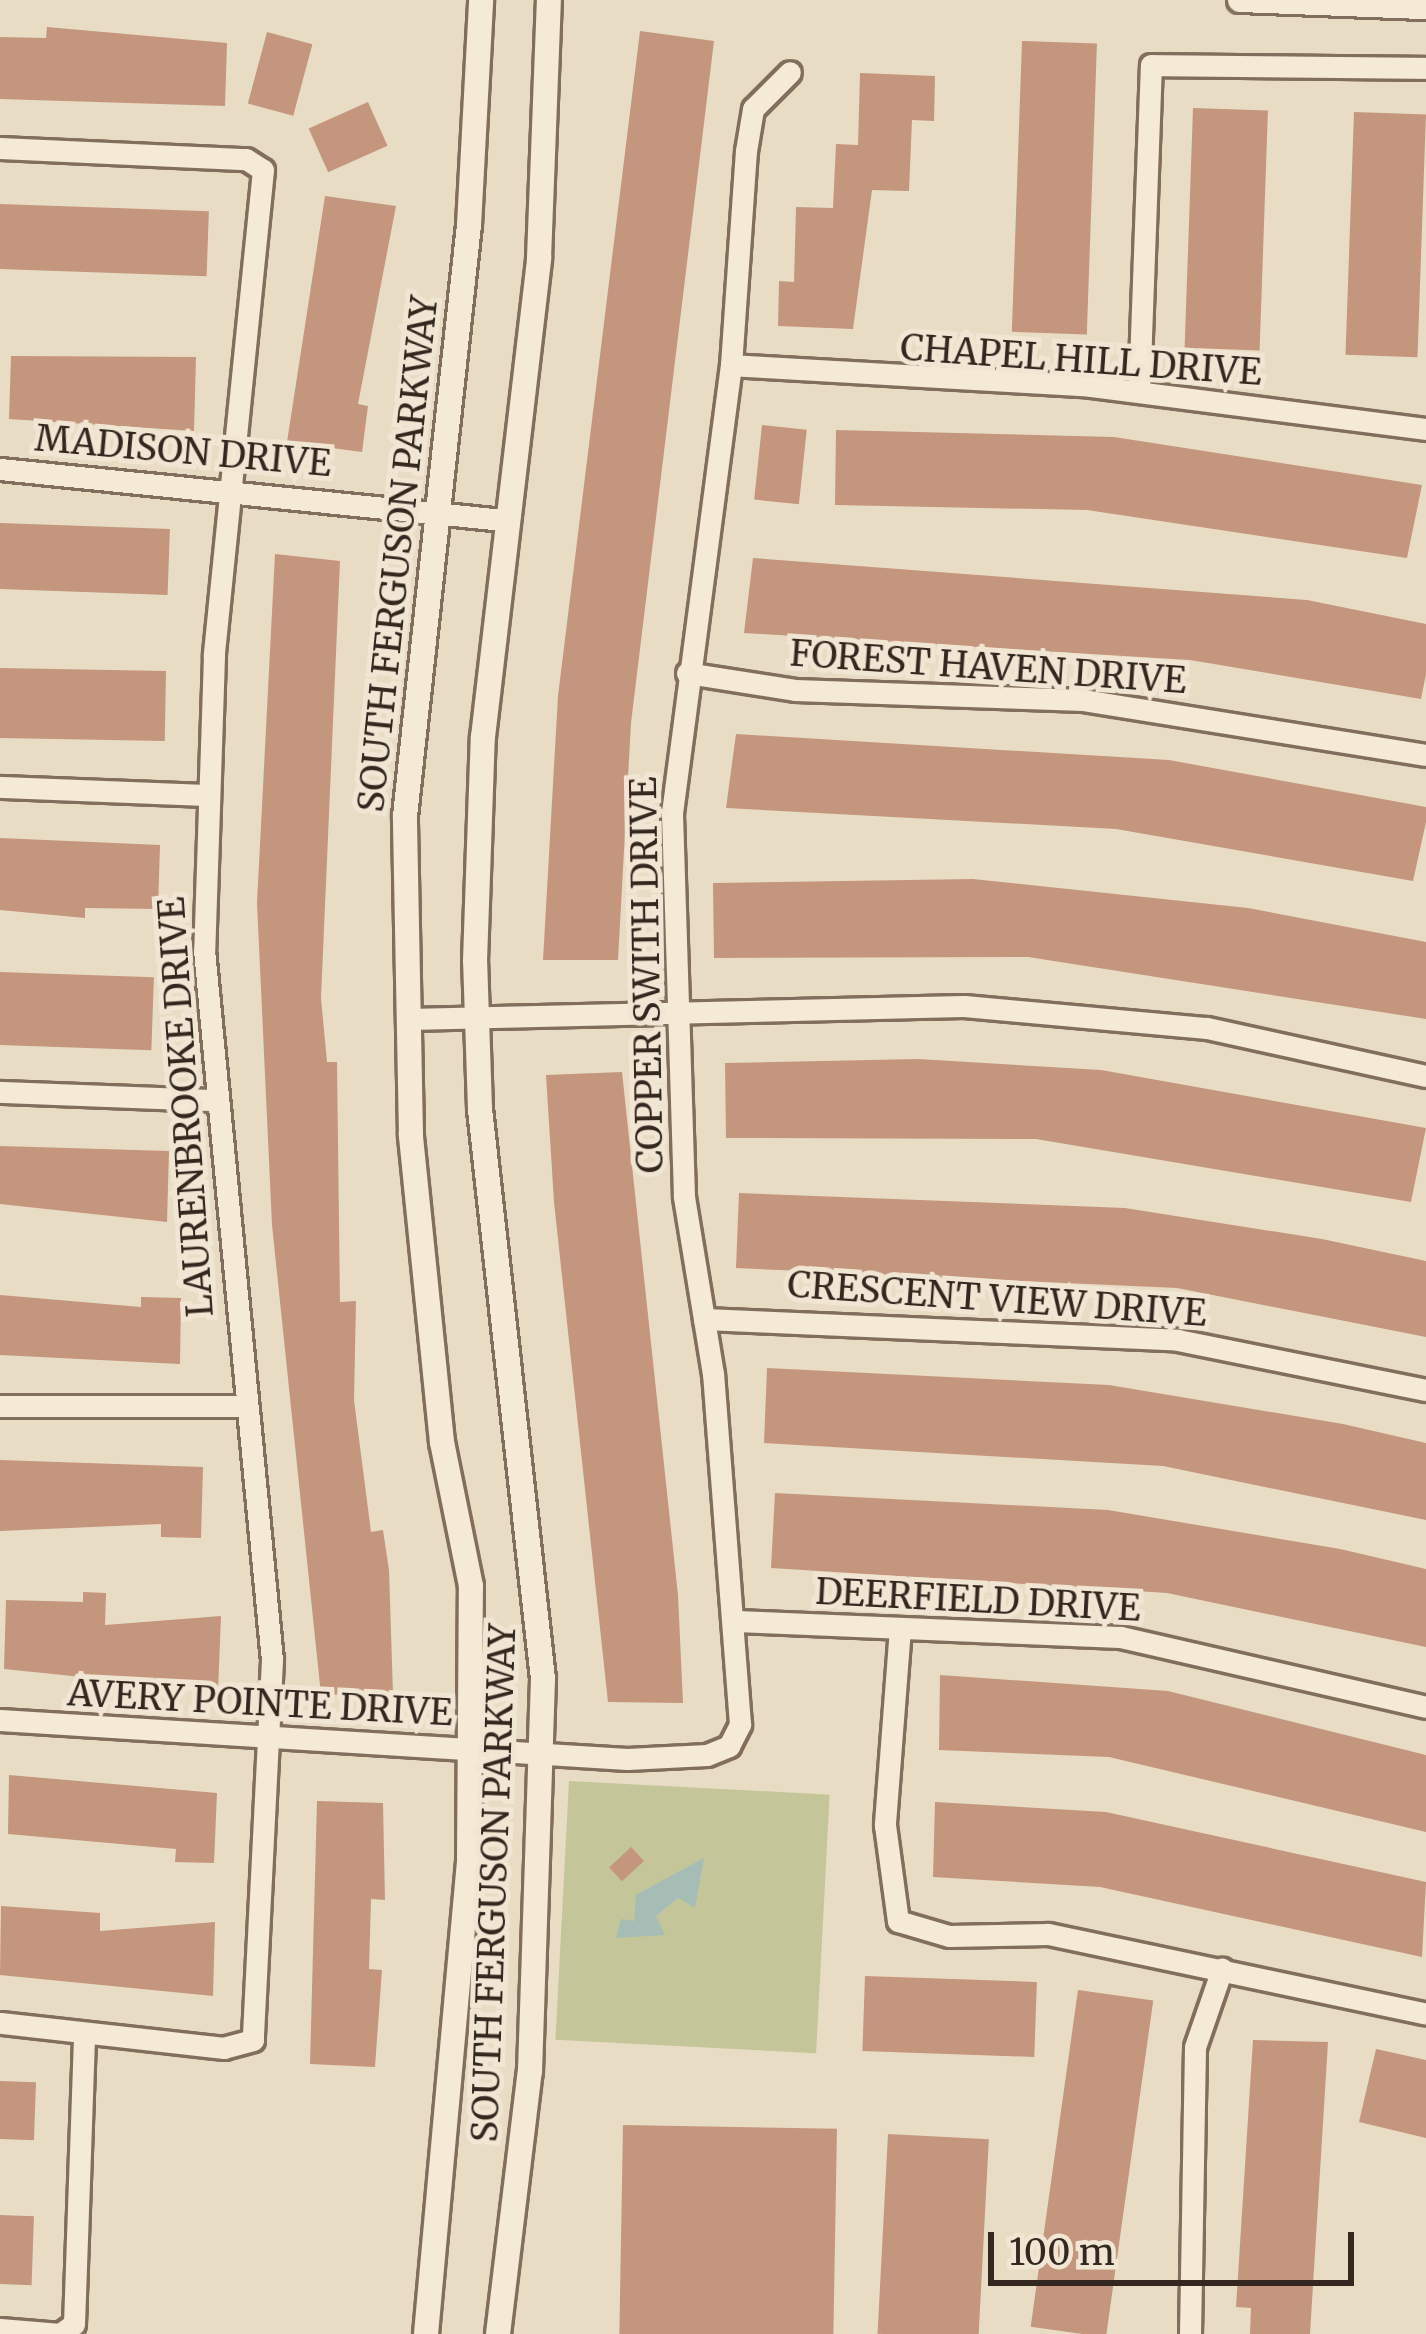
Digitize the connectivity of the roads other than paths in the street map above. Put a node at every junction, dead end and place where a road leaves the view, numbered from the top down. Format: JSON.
{"nodes":[{"id":1,"x":481,"y":0,"type":"edge"},
{"id":2,"x":549,"y":0,"type":"edge"},
{"id":3,"x":1240,"y":0,"type":"edge"},
{"id":4,"x":1426,"y":7,"type":"edge"},
{"id":5,"x":1426,"y":68,"type":"edge"},
{"id":6,"x":790,"y":72,"type":"dead end"},
{"id":7,"x":0,"y":148,"type":"edge"},
{"id":8,"x":731,"y":365,"type":"junction"},
{"id":9,"x":1139,"y":391,"type":"junction"},
{"id":10,"x":1426,"y":429,"type":"edge"},
{"id":11,"x":0,"y":469,"type":"edge"},
{"id":12,"x":231,"y":486,"type":"junction"},
{"id":13,"x":436,"y":508,"type":"junction"},
{"id":14,"x":503,"y":520,"type":"junction"},
{"id":15,"x":687,"y":673,"type":"junction"},
{"id":16,"x":1426,"y":755,"type":"edge"},
{"id":17,"x":0,"y":787,"type":"edge"},
{"id":18,"x":208,"y":795,"type":"junction"},
{"id":19,"x":678,"y":1015,"type":"junction"},
{"id":20,"x":409,"y":1019,"type":"junction"},
{"id":21,"x":477,"y":1019,"type":"junction"},
{"id":22,"x":1426,"y":1076,"type":"edge"},
{"id":23,"x":0,"y":1092,"type":"edge"},
{"id":24,"x":214,"y":1100,"type":"junction"},
{"id":25,"x":704,"y":1319,"type":"junction"},
{"id":26,"x":1426,"y":1390,"type":"edge"},
{"id":27,"x":0,"y":1406,"type":"edge"},
{"id":28,"x":243,"y":1406,"type":"junction"},
{"id":29,"x":735,"y":1621,"type":"junction"},
{"id":30,"x":900,"y":1628,"type":"junction"},
{"id":31,"x":1426,"y":1707,"type":"edge"},
{"id":32,"x":0,"y":1720,"type":"edge"},
{"id":33,"x":271,"y":1744,"type":"junction"},
{"id":34,"x":729,"y":1746,"type":"joint"},
{"id":35,"x":470,"y":1749,"type":"junction"},
{"id":36,"x":540,"y":1754,"type":"junction"},
{"id":37,"x":1222,"y":1969,"type":"junction"},
{"id":38,"x":1426,"y":2014,"type":"edge"},
{"id":39,"x":0,"y":2023,"type":"edge"},
{"id":40,"x":84,"y":2035,"type":"junction"},
{"id":41,"x":0,"y":2329,"type":"edge"},
{"id":42,"x":426,"y":2334,"type":"edge"},
{"id":43,"x":498,"y":2334,"type":"edge"},
{"id":44,"x":1190,"y":2334,"type":"edge"}],
"edges":[{"from":1,"to":13,"type":"street","name":"SOUTH FERGUSON PARKWAY"},
{"from":2,"to":14,"type":"street","name":"SOUTH FERGUSON PARKWAY"},
{"from":3,"to":4,"type":"street"},
{"from":5,"to":9,"type":"street"},
{"from":6,"to":8,"type":"street","name":"COPPER SWITH DRIVE"},
{"from":7,"to":12,"type":"street","name":"LAURENBROOKE DRIVE"},
{"from":8,"to":9,"type":"street","name":"CHAPEL HILL DRIVE"},
{"from":8,"to":15,"type":"street","name":"COPPER SWITH DRIVE"},
{"from":9,"to":10,"type":"street","name":"CHAPEL HILL DRIVE"},
{"from":11,"to":12,"type":"street","name":"MADISON DRIVE"},
{"from":12,"to":13,"type":"street","name":"MADISON DRIVE"},
{"from":12,"to":18,"type":"street","name":"LAURENBROOKE DRIVE"},
{"from":13,"to":14,"type":"street","name":"MADISON DRIVE"},
{"from":13,"to":20,"type":"street","name":"SOUTH FERGUSON PARKWAY"},
{"from":14,"to":21,"type":"street","name":"SOUTH FERGUSON PARKWAY"},
{"from":15,"to":16,"type":"street","name":"FOREST HAVEN DRIVE"},
{"from":15,"to":19,"type":"street","name":"COPPER SWITH DRIVE"},
{"from":17,"to":18,"type":"street"},
{"from":18,"to":24,"type":"street","name":"LAURENBROOKE DRIVE"},
{"from":19,"to":21,"type":"street"},
{"from":19,"to":22,"type":"street"},
{"from":19,"to":25,"type":"street","name":"COPPER SWITH DRIVE"},
{"from":20,"to":21,"type":"street"},
{"from":20,"to":35,"type":"street","name":"SOUTH FERGUSON PARKWAY"},
{"from":21,"to":36,"type":"street","name":"SOUTH FERGUSON PARKWAY"},
{"from":23,"to":24,"type":"street"},
{"from":24,"to":28,"type":"street","name":"LAURENBROOKE DRIVE"},
{"from":25,"to":26,"type":"street","name":"CRESCENT VIEW DRIVE"},
{"from":25,"to":29,"type":"street","name":"COPPER SWITH DRIVE"},
{"from":27,"to":28,"type":"street"},
{"from":28,"to":33,"type":"street","name":"LAURENBROOKE DRIVE"},
{"from":29,"to":30,"type":"street","name":"DEERFIELD DRIVE"},
{"from":29,"to":34,"type":"street","name":"COPPER SWITH DRIVE"},
{"from":30,"to":31,"type":"street","name":"DEERFIELD DRIVE"},
{"from":30,"to":37,"type":"street"},
{"from":32,"to":33,"type":"street","name":"AVERY POINTE DRIVE"},
{"from":33,"to":35,"type":"street","name":"AVERY POINTE DRIVE"},
{"from":33,"to":40,"type":"street","name":"LAURENBROOKE DRIVE"},
{"from":34,"to":36,"type":"street","name":"AVERY POINTE DRIVE"},
{"from":35,"to":36,"type":"street","name":"AVERY POINTE DRIVE"},
{"from":35,"to":42,"type":"street","name":"SOUTH FERGUSON PARKWAY"},
{"from":36,"to":43,"type":"street","name":"SOUTH FERGUSON PARKWAY"},
{"from":37,"to":38,"type":"street"},
{"from":37,"to":44,"type":"street"},
{"from":39,"to":40,"type":"street"},
{"from":40,"to":41,"type":"street"}]}
